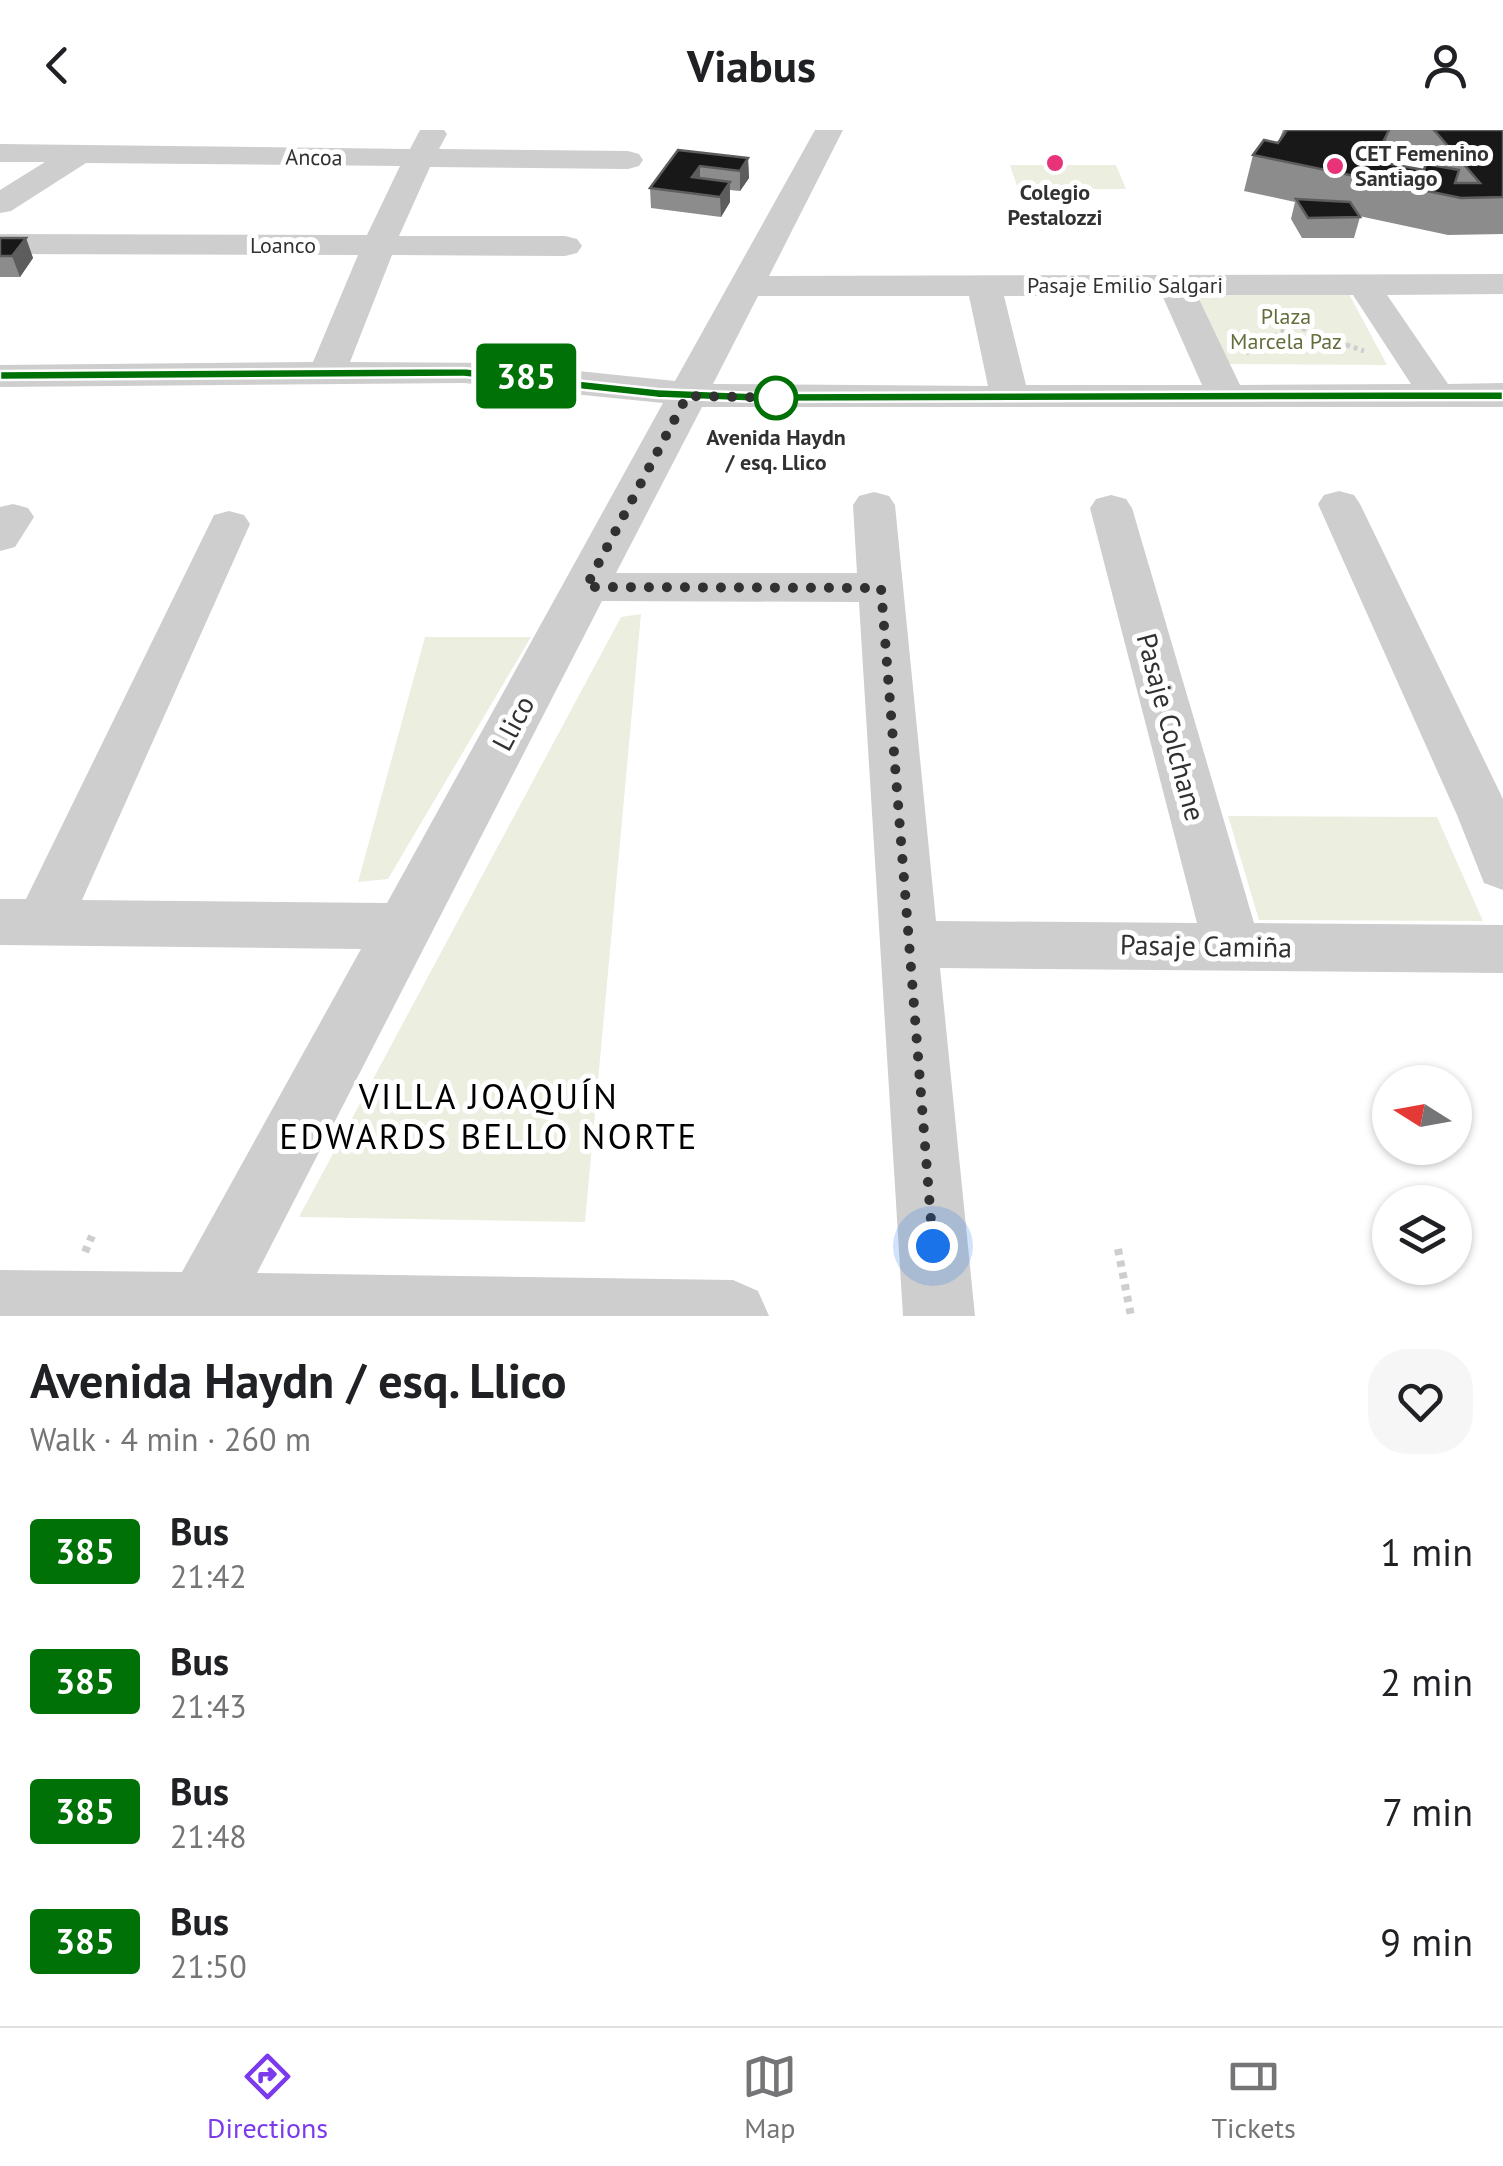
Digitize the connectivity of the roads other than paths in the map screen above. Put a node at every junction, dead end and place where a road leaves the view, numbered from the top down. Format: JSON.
{"nodes":[{"id":1,"x":117,"y":130,"type":"edge"},
{"id":2,"x":829,"y":130,"type":"edge"},
{"id":3,"x":426,"y":144,"type":"edge"},
{"id":4,"x":0,"y":153,"type":"edge"},
{"id":5,"x":78,"y":154,"type":"junction"},
{"id":6,"x":628,"y":160,"type":"dead end"},
{"id":7,"x":0,"y":204,"type":"edge"},
{"id":8,"x":0,"y":244,"type":"edge"},
{"id":9,"x":380,"y":245,"type":"junction"},
{"id":10,"x":565,"y":246,"type":"dead end"},
{"id":11,"x":1175,"y":284,"type":"junction"},
{"id":12,"x":1363,"y":284,"type":"junction"},
{"id":13,"x":1503,"y":284,"type":"edge"},
{"id":14,"x":984,"y":285,"type":"junction"},
{"id":15,"x":746,"y":286,"type":"junction"},
{"id":16,"x":327,"y":373,"type":"junction"},
{"id":17,"x":0,"y":376,"type":"edge"},
{"id":18,"x":1429,"y":383,"type":"junction"},
{"id":19,"x":1220,"y":384,"type":"junction"},
{"id":20,"x":1503,"y":395,"type":"edge"},
{"id":21,"x":687,"y":396,"type":"junction"},
{"id":22,"x":1010,"y":398,"type":"junction"},
{"id":23,"x":1340,"y":504,"type":"dead end"},
{"id":24,"x":874,"y":505,"type":"dead end"},
{"id":25,"x":1111,"y":508,"type":"dead end"},
{"id":26,"x":229,"y":524,"type":"dead end"},
{"id":27,"x":586,"y":587,"type":"junction"},
{"id":28,"x":881,"y":588,"type":"junction"},
{"id":29,"x":1503,"y":868,"type":"edge"},
{"id":30,"x":22,"y":922,"type":"edge"},
{"id":31,"x":405,"y":926,"type":"junction"},
{"id":32,"x":908,"y":944,"type":"junction"},
{"id":33,"x":1232,"y":947,"type":"junction"},
{"id":34,"x":1503,"y":949,"type":"edge"},
{"id":35,"x":0,"y":1306,"type":"edge"},
{"id":36,"x":199,"y":1312,"type":"edge"},
{"id":37,"x":733,"y":1316,"type":"edge"},
{"id":38,"x":938,"y":1316,"type":"edge"}],
"edges":[{"from":1,"to":5,"type":"street"},
{"from":2,"to":15,"type":"street","name":"Llico"},
{"from":3,"to":5,"type":"street","name":"Ancoa"},
{"from":3,"to":6,"type":"street","name":"Ancoa"},
{"from":3,"to":9,"type":"street"},
{"from":4,"to":5,"type":"street","name":"Ancoa"},
{"from":5,"to":7,"type":"street"},
{"from":8,"to":9,"type":"street","name":"Loanco"},
{"from":9,"to":10,"type":"street","name":"Loanco"},
{"from":9,"to":16,"type":"street"},
{"from":11,"to":12,"type":"street","name":"Pasaje Emilio Salgari"},
{"from":11,"to":14,"type":"street","name":"Pasaje Emilio Salgari"},
{"from":11,"to":19,"type":"street"},
{"from":12,"to":13,"type":"street","name":"Pasaje Emilio Salgari"},
{"from":12,"to":18,"type":"street"},
{"from":14,"to":15,"type":"street","name":"Pasaje Emilio Salgari"},
{"from":14,"to":22,"type":"street"},
{"from":15,"to":21,"type":"street","name":"Llico"},
{"from":16,"to":17,"type":"street"},
{"from":16,"to":21,"type":"street"},
{"from":18,"to":19,"type":"street"},
{"from":18,"to":20,"type":"street"},
{"from":19,"to":22,"type":"street"},
{"from":21,"to":22,"type":"street"},
{"from":21,"to":27,"type":"street","name":"Llico"},
{"from":23,"to":29,"type":"street"},
{"from":24,"to":28,"type":"street"},
{"from":25,"to":33,"type":"street","name":"Pasaje Colchane"},
{"from":26,"to":30,"type":"street"},
{"from":27,"to":28,"type":"street"},
{"from":27,"to":31,"type":"street","name":"Llico"},
{"from":28,"to":32,"type":"street"},
{"from":30,"to":31,"type":"street"},
{"from":31,"to":36,"type":"street","name":"Llico"},
{"from":32,"to":33,"type":"street","name":"Pasaje Camiña"},
{"from":32,"to":38,"type":"street"},
{"from":33,"to":34,"type":"street","name":"Pasaje Camiña"},
{"from":35,"to":36,"type":"street"},
{"from":36,"to":37,"type":"street"}]}
